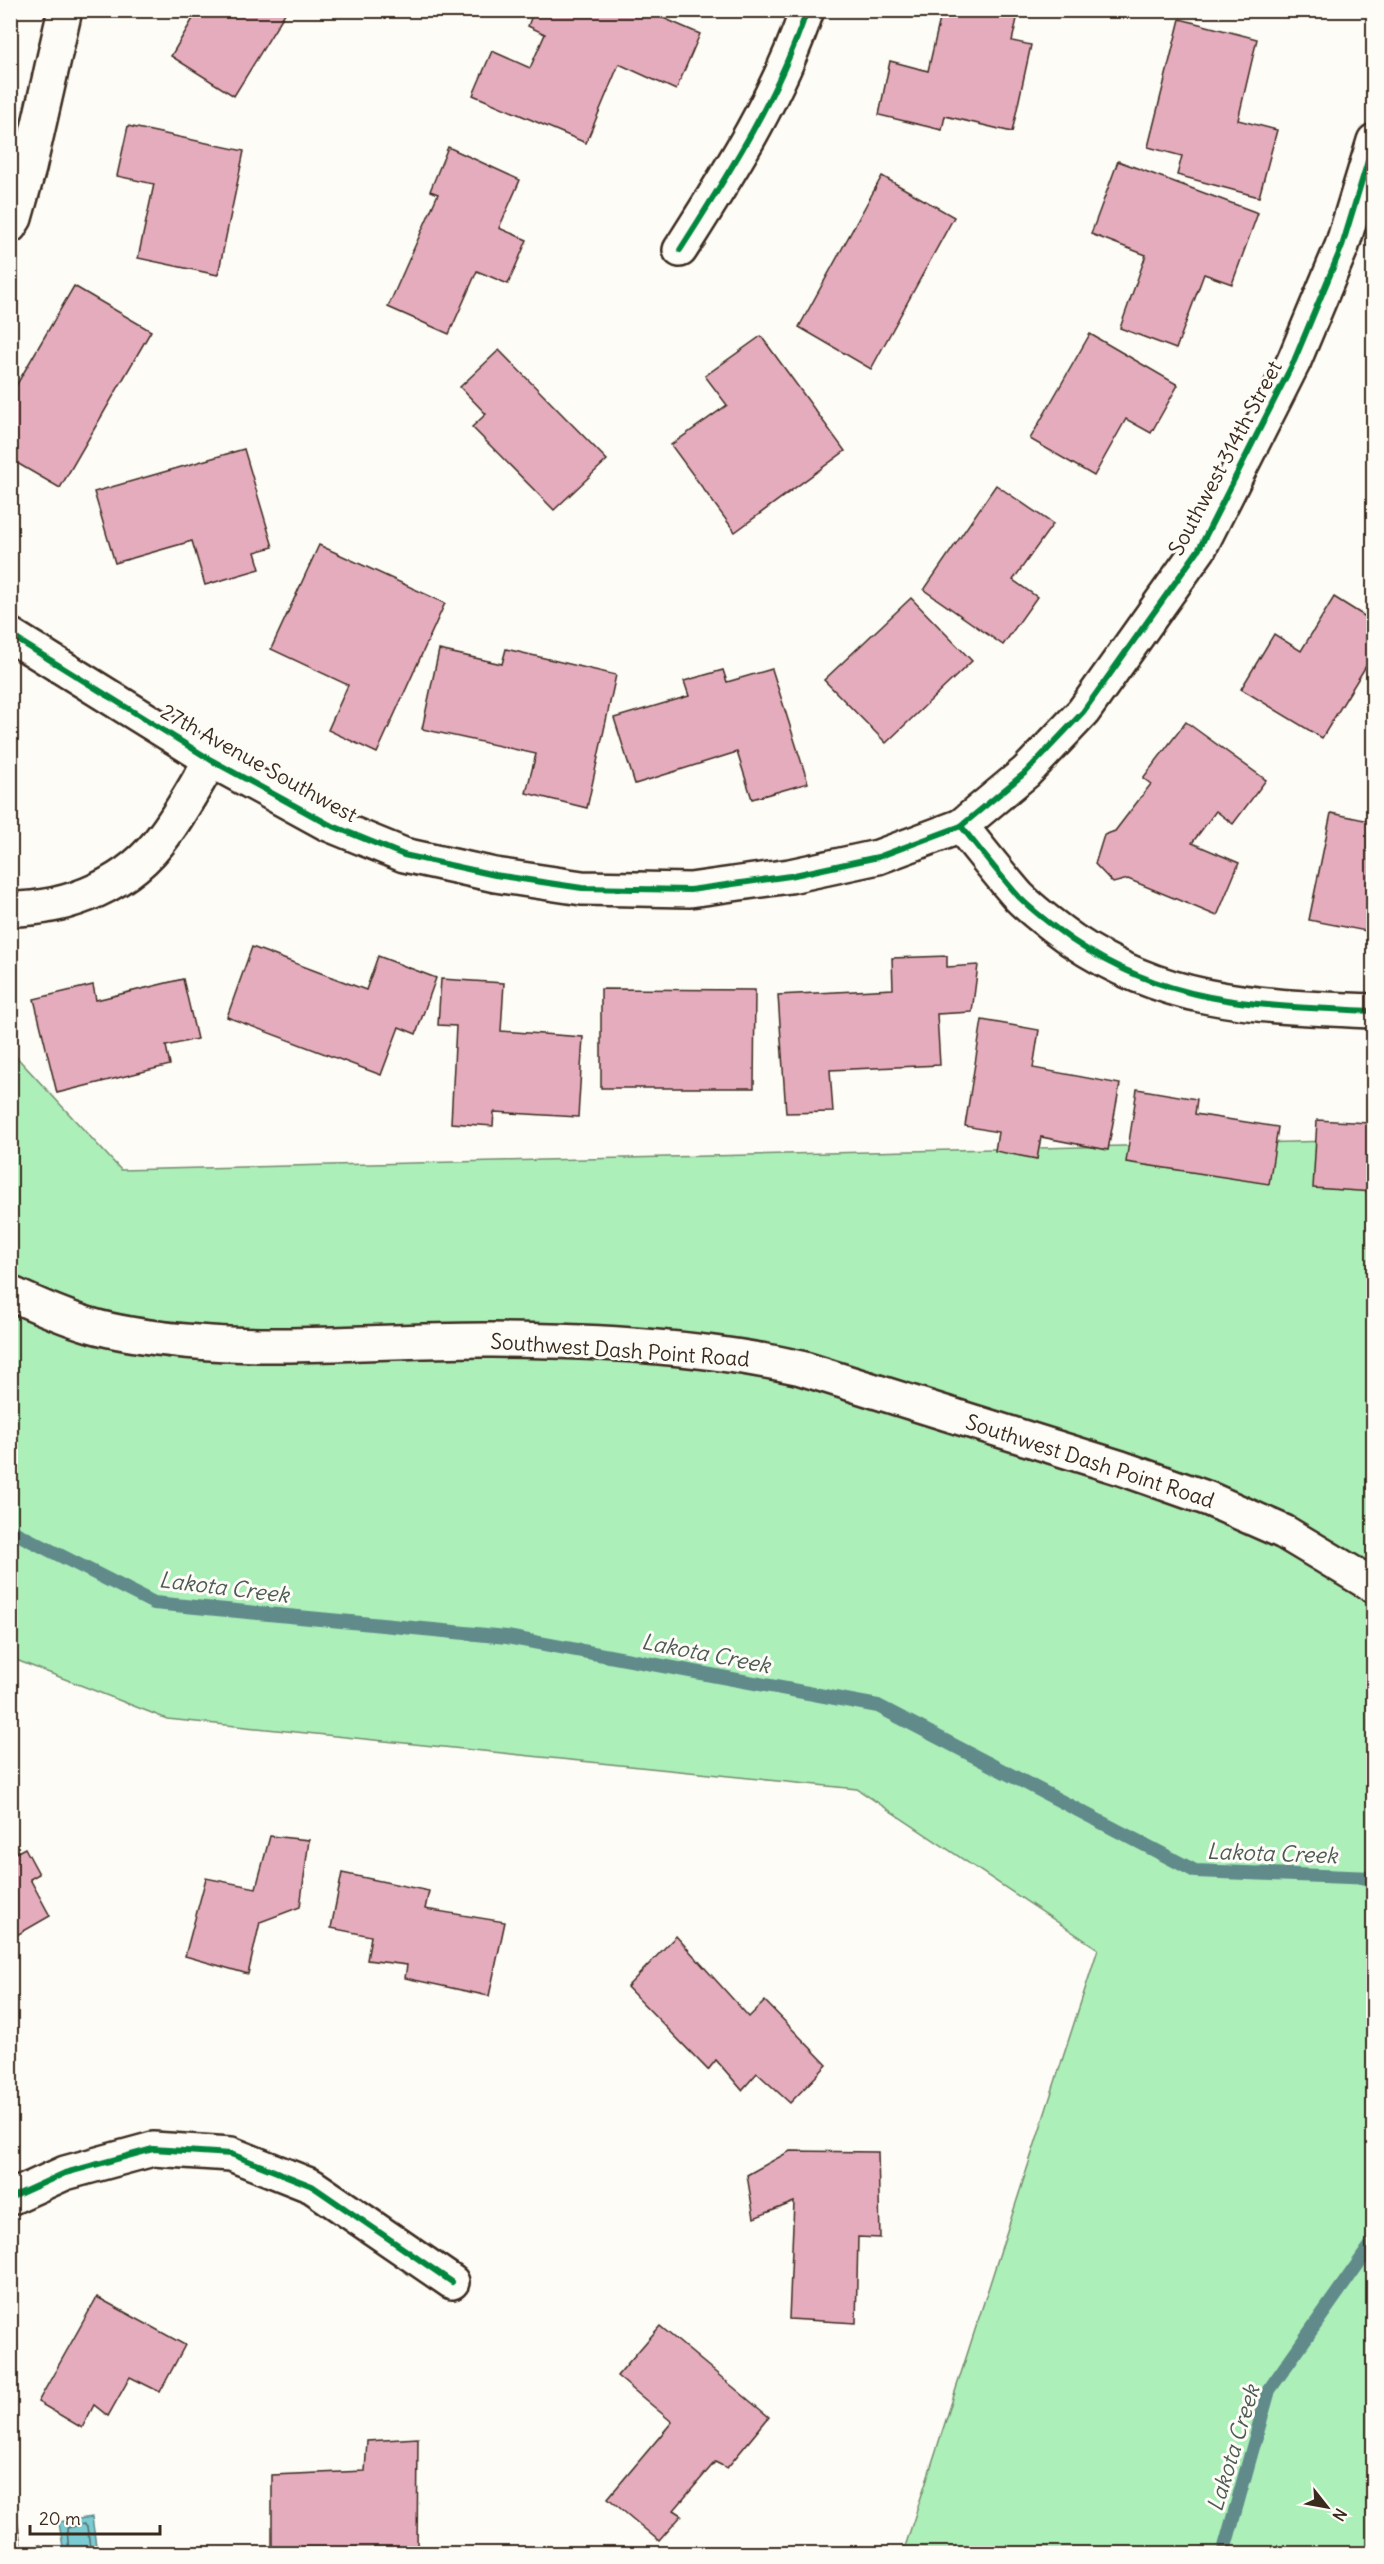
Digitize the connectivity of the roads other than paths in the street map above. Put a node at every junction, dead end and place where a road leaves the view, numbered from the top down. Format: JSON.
{"nodes":[{"id":1,"x":65,"y":10,"type":"edge"},
{"id":2,"x":807,"y":10,"type":"edge"},
{"id":3,"x":1374,"y":141,"type":"edge"},
{"id":4,"x":10,"y":226,"type":"edge"},
{"id":5,"x":680,"y":250,"type":"dead end"},
{"id":6,"x":10,"y":635,"type":"edge"},
{"id":7,"x":211,"y":760,"type":"junction"},
{"id":8,"x":961,"y":826,"type":"junction"},
{"id":9,"x":10,"y":909,"type":"edge"},
{"id":10,"x":1374,"y":1011,"type":"edge"},
{"id":11,"x":10,"y":1293,"type":"edge"},
{"id":12,"x":1374,"y":1586,"type":"edge"},
{"id":13,"x":10,"y":2198,"type":"edge"},
{"id":14,"x":452,"y":2282,"type":"dead end"}],
"edges":[{"from":1,"to":4,"type":"street"},
{"from":2,"to":5,"type":"street"},
{"from":3,"to":8,"type":"street","name":"Southwest 314th Street"},
{"from":6,"to":7,"type":"street","name":"27th Avenue Southwest"},
{"from":7,"to":8,"type":"street","name":"27th Avenue Southwest"},
{"from":7,"to":9,"type":"street"},
{"from":8,"to":10,"type":"street"},
{"from":11,"to":12,"type":"street","name":"Southwest Dash Point Road"},
{"from":13,"to":14,"type":"street"}]}
